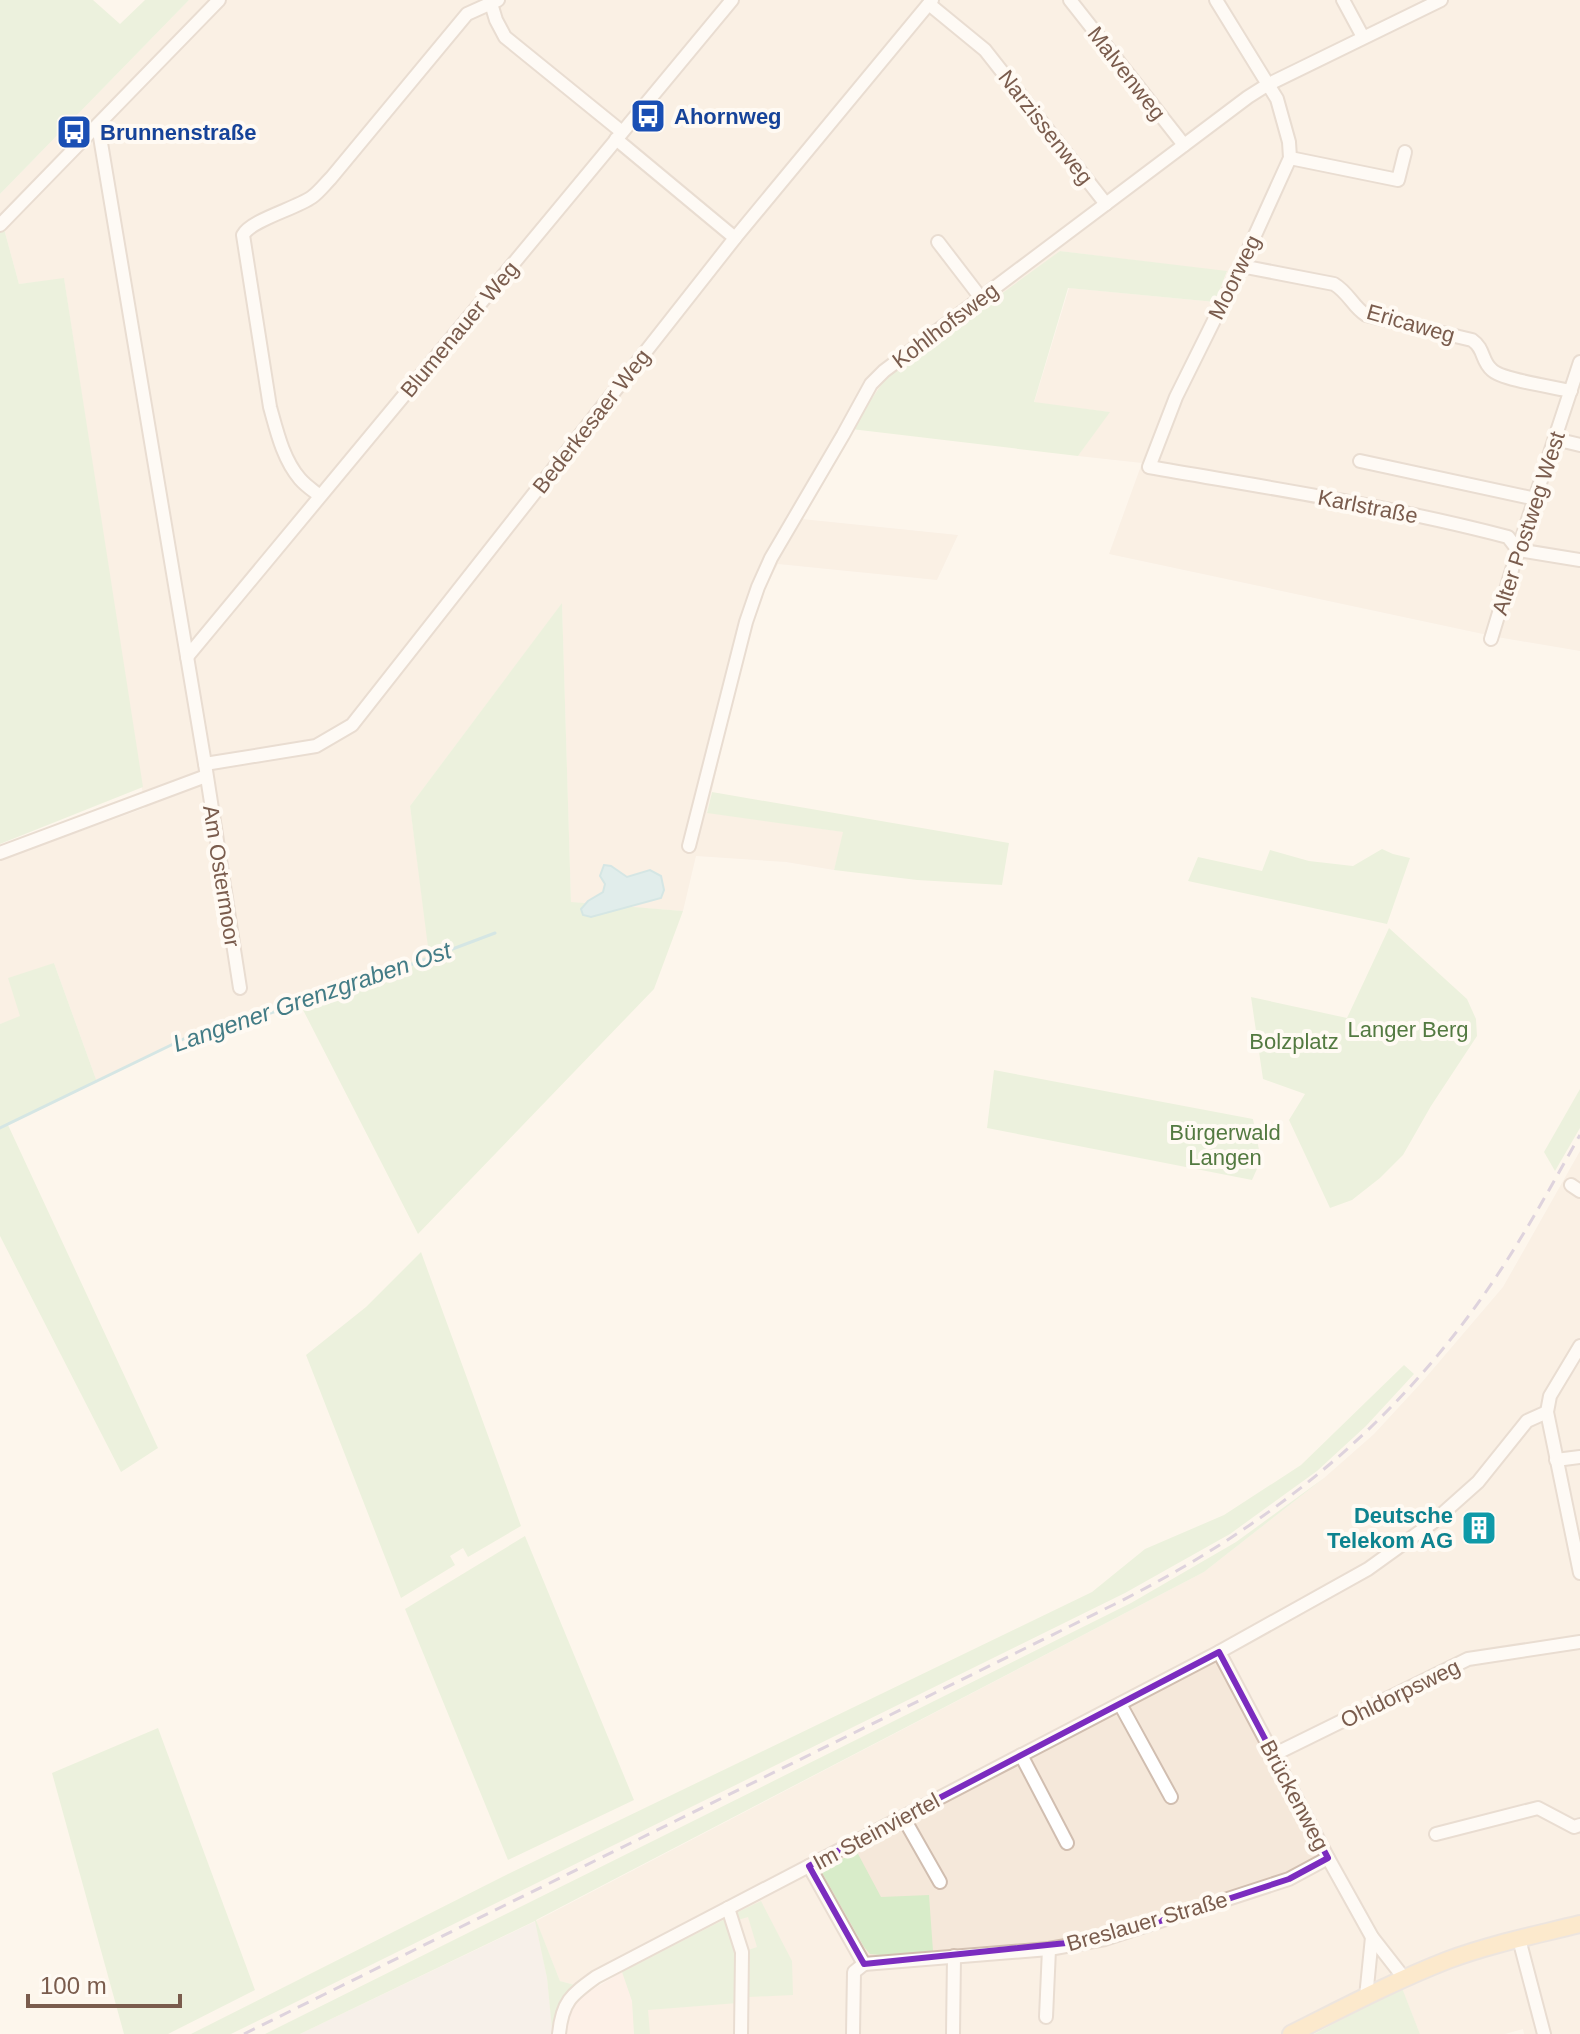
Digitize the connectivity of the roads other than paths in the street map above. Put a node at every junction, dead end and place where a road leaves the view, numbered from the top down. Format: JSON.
{"nodes":[{"id":1,"x":219,"y":0,"type":"edge"},
{"id":2,"x":732,"y":0,"type":"edge"},
{"id":3,"x":1070,"y":0,"type":"edge"},
{"id":4,"x":1216,"y":0,"type":"edge"},
{"id":5,"x":1343,"y":0,"type":"edge"},
{"id":6,"x":1441,"y":0,"type":"edge"},
{"id":7,"x":493,"y":1,"type":"edge"},
{"id":8,"x":930,"y":2,"type":"edge"},
{"id":9,"x":1363,"y":37,"type":"junction"},
{"id":10,"x":1267,"y":85,"type":"junction"},
{"id":11,"x":98,"y":125,"type":"junction"},
{"id":12,"x":619,"y":136,"type":"junction"},
{"id":13,"x":1184,"y":145,"type":"junction"},
{"id":14,"x":1405,"y":152,"type":"dead end"},
{"id":15,"x":1290,"y":158,"type":"junction"},
{"id":16,"x":1106,"y":204,"type":"junction"},
{"id":17,"x":0,"y":225,"type":"edge"},
{"id":18,"x":735,"y":238,"type":"junction"},
{"id":19,"x":938,"y":242,"type":"dead end"},
{"id":20,"x":1241,"y":266,"type":"junction"},
{"id":21,"x":981,"y":298,"type":"junction"},
{"id":22,"x":1580,"y":362,"type":"edge"},
{"id":23,"x":1571,"y":391,"type":"junction"},
{"id":24,"x":1555,"y":439,"type":"junction"},
{"id":25,"x":1580,"y":445,"type":"edge"},
{"id":26,"x":1360,"y":461,"type":"dead end"},
{"id":27,"x":1149,"y":467,"type":"joint"},
{"id":28,"x":320,"y":496,"type":"junction"},
{"id":29,"x":1536,"y":499,"type":"junction"},
{"id":30,"x":1518,"y":550,"type":"junction"},
{"id":31,"x":1580,"y":560,"type":"edge"},
{"id":32,"x":1491,"y":639,"type":"dead end"},
{"id":33,"x":187,"y":657,"type":"junction"},
{"id":34,"x":206,"y":770,"type":"junction"},
{"id":35,"x":689,"y":846,"type":"dead end"},
{"id":36,"x":0,"y":853,"type":"edge"},
{"id":37,"x":240,"y":988,"type":"dead end"},
{"id":38,"x":1580,"y":1346,"type":"edge"},
{"id":39,"x":1547,"y":1412,"type":"junction"},
{"id":40,"x":1580,"y":1457,"type":"edge"},
{"id":41,"x":1556,"y":1460,"type":"junction"},
{"id":42,"x":1580,"y":1573,"type":"edge"},
{"id":43,"x":1580,"y":1642,"type":"edge"},
{"id":44,"x":1219,"y":1652,"type":"junction"},
{"id":45,"x":1120,"y":1704,"type":"junction"},
{"id":46,"x":1021,"y":1755,"type":"junction"},
{"id":47,"x":1273,"y":1755,"type":"junction"},
{"id":48,"x":1171,"y":1797,"type":"dead end"},
{"id":49,"x":903,"y":1817,"type":"junction"},
{"id":50,"x":1580,"y":1825,"type":"edge"},
{"id":51,"x":1436,"y":1834,"type":"dead end"},
{"id":52,"x":1067,"y":1843,"type":"dead end"},
{"id":53,"x":1328,"y":1858,"type":"junction"},
{"id":54,"x":809,"y":1866,"type":"junction"},
{"id":55,"x":940,"y":1882,"type":"dead end"},
{"id":56,"x":728,"y":1908,"type":"junction"},
{"id":57,"x":1580,"y":1924,"type":"edge"},
{"id":58,"x":1372,"y":1937,"type":"junction"},
{"id":59,"x":1519,"y":1939,"type":"junction"},
{"id":60,"x":1049,"y":1949,"type":"junction"},
{"id":61,"x":954,"y":1956,"type":"junction"},
{"id":62,"x":864,"y":1964,"type":"junction"},
{"id":63,"x":1404,"y":1978,"type":"junction"},
{"id":64,"x":1366,"y":1997,"type":"junction"},
{"id":65,"x":1046,"y":2017,"type":"dead end"},
{"id":66,"x":559,"y":2034,"type":"edge"},
{"id":67,"x":741,"y":2034,"type":"edge"},
{"id":68,"x":853,"y":2034,"type":"edge"},
{"id":69,"x":953,"y":2034,"type":"edge"},
{"id":70,"x":1291,"y":2034,"type":"edge"},
{"id":71,"x":1544,"y":2034,"type":"edge"}],
"edges":[{"from":1,"to":11,"type":"street"},
{"from":2,"to":12,"type":"street","name":"Blumenauer Weg"},
{"from":3,"to":13,"type":"street","name":"Malvenweg"},
{"from":4,"to":10,"type":"street"},
{"from":5,"to":9,"type":"street"},
{"from":6,"to":9,"type":"street","name":"Kohlhofsweg"},
{"from":7,"to":12,"type":"street"},
{"from":7,"to":28,"type":"street"},
{"from":8,"to":16,"type":"street","name":"Narzissenweg"},
{"from":8,"to":18,"type":"street","name":"Bederkesaer Weg"},
{"from":9,"to":10,"type":"street","name":"Kohlhofsweg"},
{"from":10,"to":13,"type":"street","name":"Kohlhofsweg"},
{"from":10,"to":15,"type":"street"},
{"from":11,"to":17,"type":"street"},
{"from":11,"to":33,"type":"street"},
{"from":12,"to":18,"type":"street"},
{"from":12,"to":28,"type":"street","name":"Blumenauer Weg"},
{"from":13,"to":16,"type":"street","name":"Kohlhofsweg"},
{"from":14,"to":15,"type":"street"},
{"from":15,"to":20,"type":"street","name":"Moorweg"},
{"from":16,"to":21,"type":"street","name":"Kohlhofsweg"},
{"from":18,"to":34,"type":"street","name":"Bederkesaer Weg"},
{"from":19,"to":21,"type":"street"},
{"from":20,"to":23,"type":"street","name":"Ericaweg"},
{"from":20,"to":27,"type":"street","name":"Moorweg"},
{"from":21,"to":35,"type":"street","name":"Kohlhofsweg"},
{"from":22,"to":23,"type":"street","name":"Alter Postweg West"},
{"from":23,"to":24,"type":"street","name":"Alter Postweg West"},
{"from":24,"to":25,"type":"street"},
{"from":24,"to":29,"type":"street","name":"Alter Postweg West"},
{"from":26,"to":29,"type":"street"},
{"from":27,"to":30,"type":"street","name":"Karlstraße"},
{"from":28,"to":33,"type":"street","name":"Blumenauer Weg"},
{"from":29,"to":30,"type":"street","name":"Alter Postweg West"},
{"from":30,"to":31,"type":"street","name":"Karlstraße"},
{"from":30,"to":32,"type":"street","name":"Alter Postweg West"},
{"from":33,"to":34,"type":"street"},
{"from":34,"to":36,"type":"street","name":"Bederkesaer Weg"},
{"from":34,"to":37,"type":"street","name":"Am Ostermoor"},
{"from":38,"to":39,"type":"street"},
{"from":39,"to":41,"type":"street"},
{"from":39,"to":44,"type":"street","name":"Im Steinviertel"},
{"from":40,"to":41,"type":"street"},
{"from":41,"to":42,"type":"street"},
{"from":43,"to":47,"type":"street","name":"Ohldorpsweg"},
{"from":44,"to":45,"type":"street","name":"Im Steinviertel"},
{"from":44,"to":47,"type":"street","name":"Brückenweg"},
{"from":45,"to":46,"type":"street","name":"Im Steinviertel"},
{"from":45,"to":48,"type":"street"},
{"from":46,"to":49,"type":"street","name":"Im Steinviertel"},
{"from":46,"to":52,"type":"street"},
{"from":47,"to":53,"type":"street","name":"Brückenweg"},
{"from":49,"to":54,"type":"street","name":"Im Steinviertel"},
{"from":49,"to":55,"type":"street"},
{"from":50,"to":51,"type":"street"},
{"from":53,"to":58,"type":"street","name":"Brückenweg"},
{"from":53,"to":60,"type":"street","name":"Breslauer Straße"},
{"from":54,"to":56,"type":"street","name":"Im Steinviertel"},
{"from":54,"to":62,"type":"street"},
{"from":56,"to":66,"type":"street","name":"Im Steinviertel"},
{"from":56,"to":67,"type":"street"},
{"from":57,"to":59,"type":"main road"},
{"from":58,"to":63,"type":"street","name":"Brückenweg"},
{"from":58,"to":64,"type":"street"},
{"from":59,"to":63,"type":"main road"},
{"from":59,"to":71,"type":"street"},
{"from":60,"to":61,"type":"street","name":"Breslauer Straße"},
{"from":60,"to":65,"type":"street"},
{"from":61,"to":62,"type":"street","name":"Breslauer Straße"},
{"from":61,"to":69,"type":"street"},
{"from":62,"to":68,"type":"street"},
{"from":63,"to":64,"type":"main road"},
{"from":64,"to":70,"type":"main road"}]}
